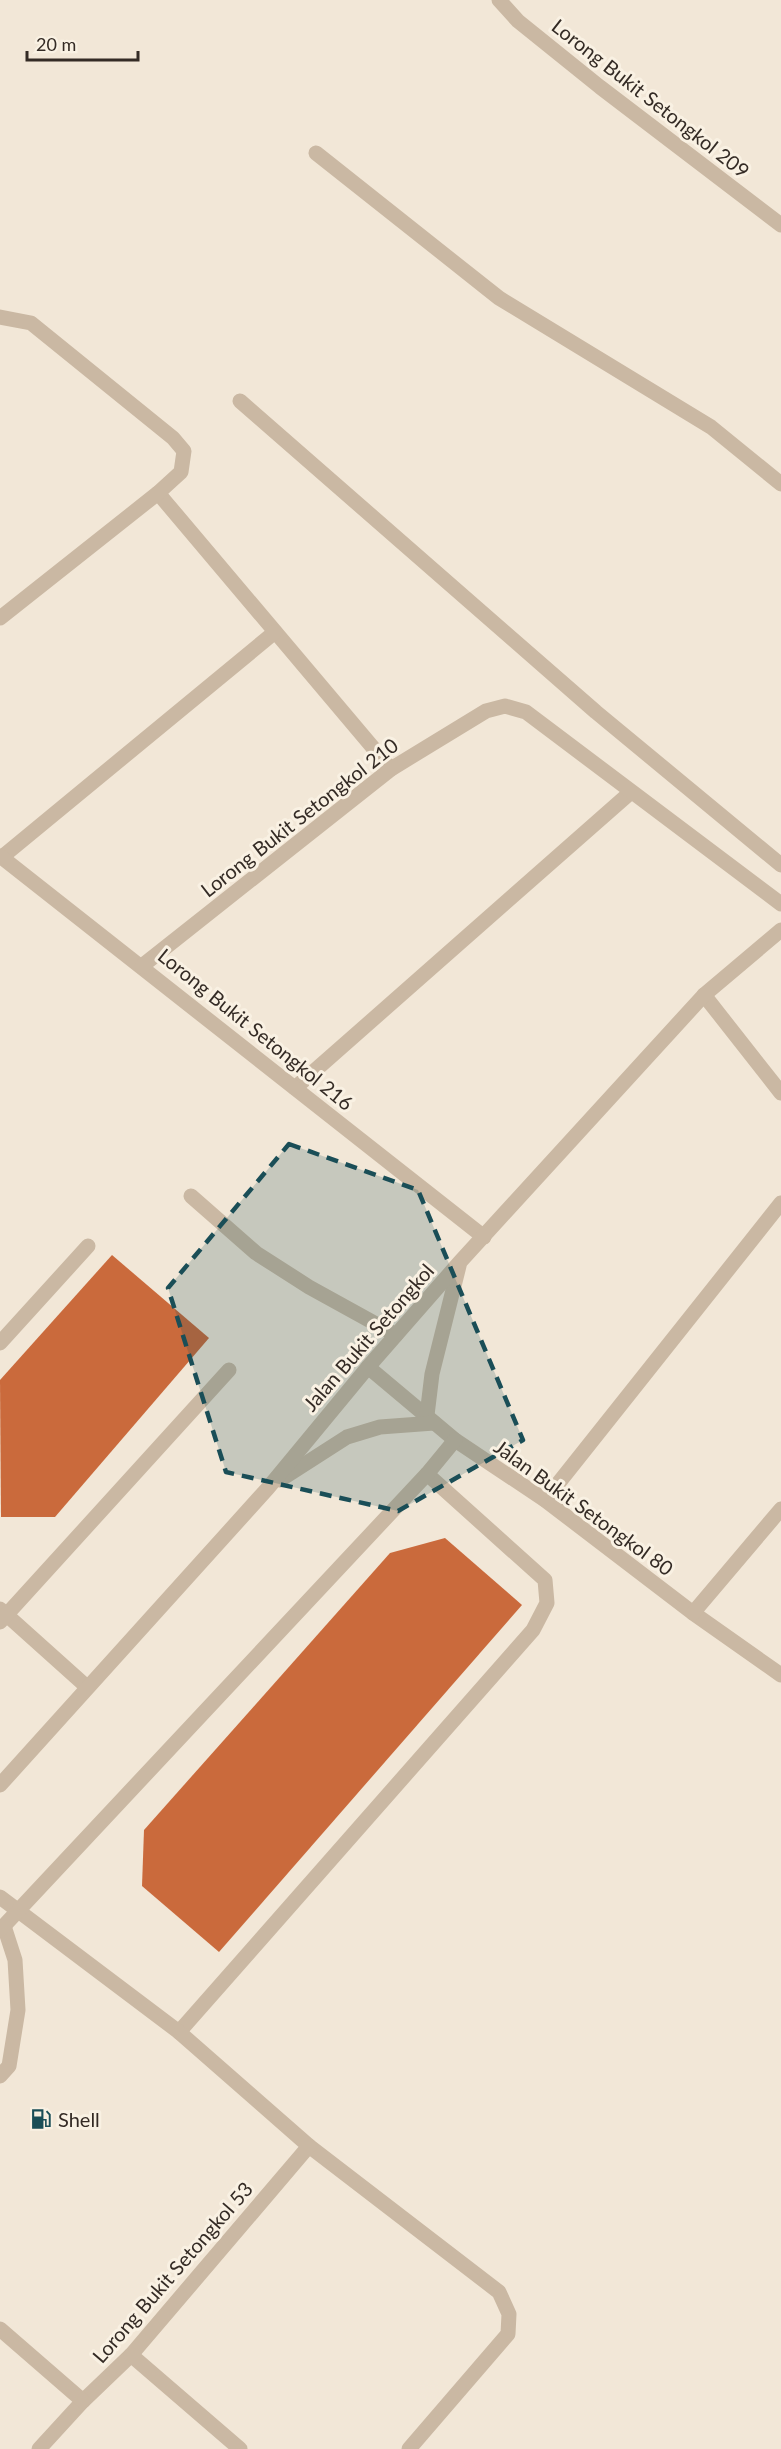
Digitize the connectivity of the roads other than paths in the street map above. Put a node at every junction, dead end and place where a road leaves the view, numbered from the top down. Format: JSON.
{"nodes":[{"id":1,"x":499,"y":0,"type":"edge"},
{"id":2,"x":316,"y":153,"type":"dead end"},
{"id":3,"x":781,"y":225,"type":"edge"},
{"id":4,"x":0,"y":317,"type":"edge"},
{"id":5,"x":240,"y":401,"type":"dead end"},
{"id":6,"x":781,"y":484,"type":"edge"},
{"id":7,"x":158,"y":493,"type":"junction"},
{"id":8,"x":0,"y":618,"type":"edge"},
{"id":9,"x":275,"y":632,"type":"junction"},
{"id":10,"x":391,"y":769,"type":"junction"},
{"id":11,"x":631,"y":792,"type":"junction"},
{"id":12,"x":1,"y":856,"type":"edge"},
{"id":13,"x":781,"y":865,"type":"edge"},
{"id":14,"x":781,"y":903,"type":"edge"},
{"id":15,"x":781,"y":930,"type":"edge"},
{"id":16,"x":142,"y":966,"type":"junction"},
{"id":17,"x":704,"y":995,"type":"junction"},
{"id":18,"x":778,"y":1083,"type":"edge"},
{"id":19,"x":296,"y":1088,"type":"junction"},
{"id":20,"x":191,"y":1196,"type":"dead end"},
{"id":21,"x":781,"y":1203,"type":"edge"},
{"id":22,"x":484,"y":1237,"type":"junction"},
{"id":23,"x":88,"y":1246,"type":"dead end"},
{"id":24,"x":459,"y":1263,"type":"junction"},
{"id":25,"x":396,"y":1335,"type":"junction"},
{"id":26,"x":0,"y":1342,"type":"edge"},
{"id":27,"x":368,"y":1367,"type":"junction"},
{"id":28,"x":229,"y":1370,"type":"dead end"},
{"id":29,"x":430,"y":1419,"type":"junction"},
{"id":30,"x":455,"y":1440,"type":"junction"},
{"id":31,"x":427,"y":1474,"type":"junction"},
{"id":32,"x":268,"y":1488,"type":"junction"},
{"id":33,"x":545,"y":1500,"type":"junction"},
{"id":34,"x":781,"y":1509,"type":"edge"},
{"id":35,"x":693,"y":1614,"type":"junction"},
{"id":36,"x":2,"y":1615,"type":"edge"},
{"id":37,"x":781,"y":1675,"type":"edge"},
{"id":38,"x":87,"y":1687,"type":"junction"},
{"id":39,"x":0,"y":1785,"type":"edge"},
{"id":40,"x":0,"y":1897,"type":"edge"},
{"id":41,"x":18,"y":1910,"type":"junction"},
{"id":42,"x":2,"y":1928,"type":"edge"},
{"id":43,"x":179,"y":2032,"type":"junction"},
{"id":44,"x":0,"y":2076,"type":"edge"},
{"id":45,"x":309,"y":2146,"type":"junction"},
{"id":46,"x":0,"y":2329,"type":"edge"},
{"id":47,"x":130,"y":2355,"type":"junction"},
{"id":48,"x":83,"y":2401,"type":"junction"},
{"id":49,"x":39,"y":2449,"type":"edge"},
{"id":50,"x":240,"y":2449,"type":"edge"},
{"id":51,"x":409,"y":2449,"type":"edge"}],
"edges":[{"from":1,"to":3,"type":"street","name":"Lorong Bukit Setongkol 209"},
{"from":2,"to":6,"type":"street"},
{"from":4,"to":7,"type":"street"},
{"from":5,"to":13,"type":"street"},
{"from":7,"to":8,"type":"street"},
{"from":7,"to":9,"type":"street"},
{"from":9,"to":10,"type":"street"},
{"from":9,"to":12,"type":"street"},
{"from":10,"to":11,"type":"street","name":"Lorong Bukit Setongkol 210"},
{"from":10,"to":16,"type":"street","name":"Lorong Bukit Setongkol 210"},
{"from":11,"to":14,"type":"street","name":"Lorong Bukit Setongkol 210"},
{"from":11,"to":19,"type":"street"},
{"from":12,"to":16,"type":"street","name":"Lorong Bukit Setongkol 216"},
{"from":15,"to":17,"type":"street","name":"Jalan Bukit Setongkol"},
{"from":16,"to":19,"type":"street","name":"Lorong Bukit Setongkol 216"},
{"from":17,"to":18,"type":"street"},
{"from":17,"to":22,"type":"street","name":"Jalan Bukit Setongkol"},
{"from":19,"to":22,"type":"street","name":"Lorong Bukit Setongkol 216"},
{"from":20,"to":25,"type":"street"},
{"from":21,"to":33,"type":"street"},
{"from":22,"to":24,"type":"street","name":"Jalan Bukit Setongkol"},
{"from":23,"to":26,"type":"street"},
{"from":24,"to":25,"type":"street","name":"Jalan Bukit Setongkol"},
{"from":24,"to":29,"type":"street"},
{"from":25,"to":27,"type":"street","name":"Jalan Bukit Setongkol"},
{"from":27,"to":29,"type":"street","name":"Jalan Bukit Setongkol 80"},
{"from":27,"to":32,"type":"street","name":"Jalan Bukit Setongkol"},
{"from":28,"to":36,"type":"street"},
{"from":29,"to":30,"type":"street","name":"Jalan Bukit Setongkol 80"},
{"from":29,"to":32,"type":"street"},
{"from":30,"to":31,"type":"street"},
{"from":30,"to":33,"type":"street","name":"Jalan Bukit Setongkol 80"},
{"from":31,"to":41,"type":"street"},
{"from":31,"to":43,"type":"street"},
{"from":32,"to":38,"type":"street","name":"Jalan Bukit Setongkol"},
{"from":33,"to":35,"type":"street","name":"Jalan Bukit Setongkol 80"},
{"from":34,"to":35,"type":"street"},
{"from":35,"to":37,"type":"street","name":"Jalan Bukit Setongkol 80"},
{"from":36,"to":38,"type":"street"},
{"from":38,"to":39,"type":"street","name":"Jalan Bukit Setongkol"},
{"from":40,"to":41,"type":"street"},
{"from":41,"to":42,"type":"street"},
{"from":41,"to":43,"type":"street"},
{"from":42,"to":44,"type":"street"},
{"from":43,"to":45,"type":"street"},
{"from":45,"to":47,"type":"street","name":"Lorong Bukit Setongkol 53"},
{"from":45,"to":51,"type":"street"},
{"from":46,"to":48,"type":"street"},
{"from":47,"to":48,"type":"street","name":"Lorong Bukit Setongkol 53"},
{"from":47,"to":50,"type":"street"},
{"from":48,"to":49,"type":"street","name":"Lorong Bukit Setongkol 53"}]}
